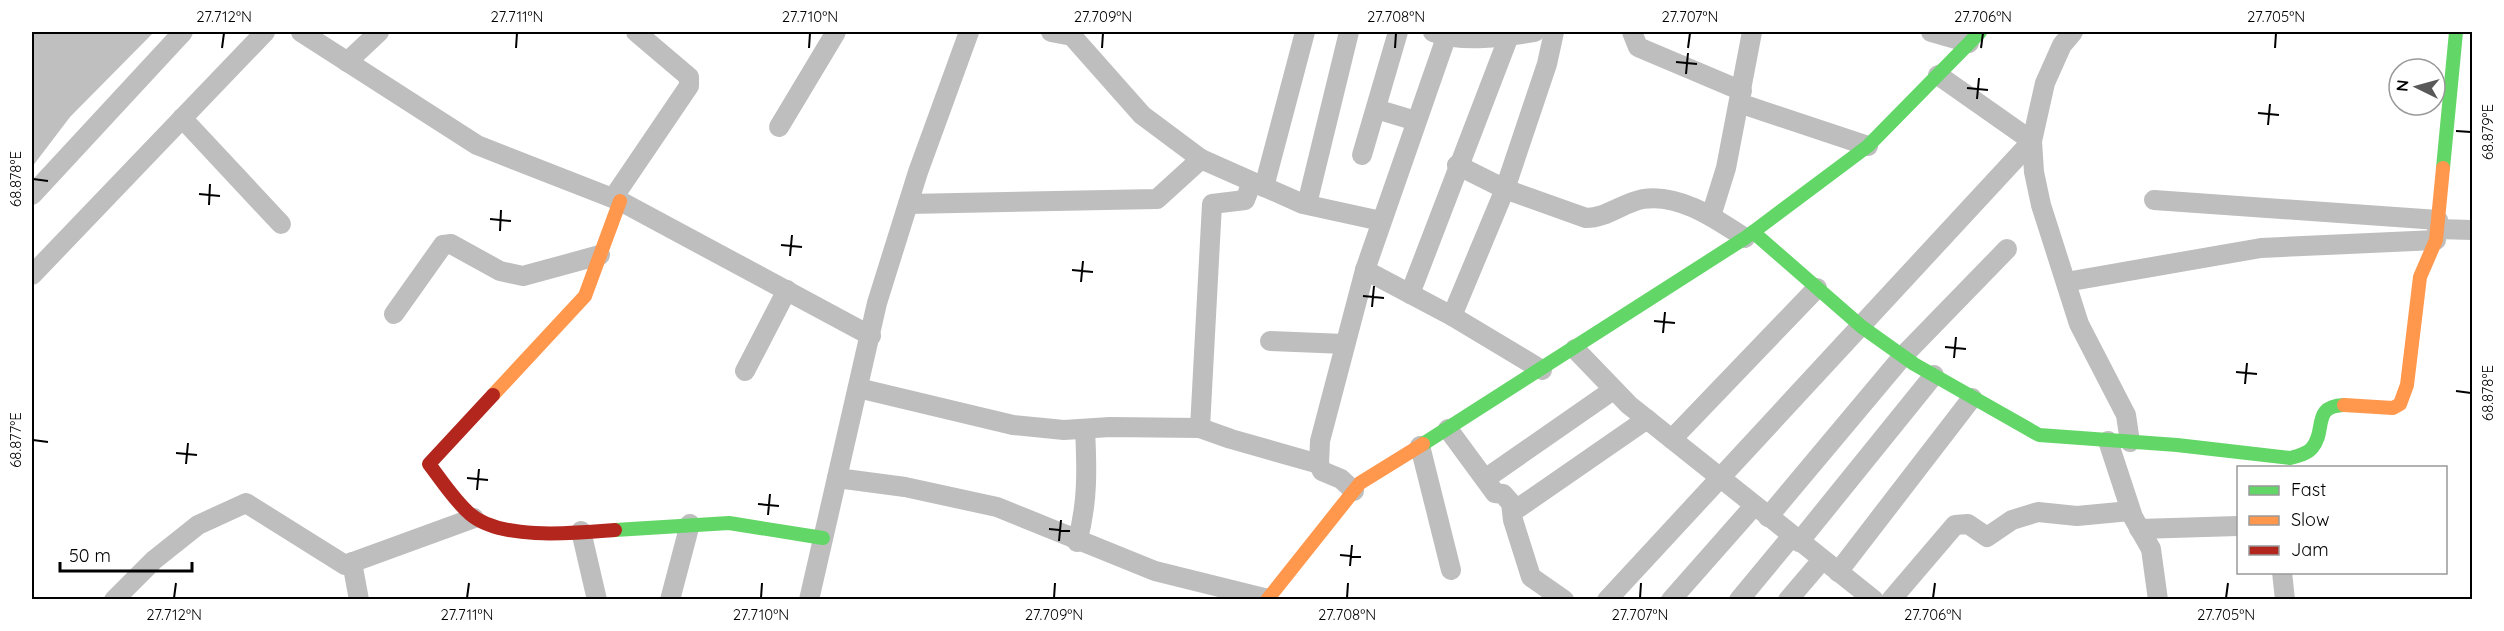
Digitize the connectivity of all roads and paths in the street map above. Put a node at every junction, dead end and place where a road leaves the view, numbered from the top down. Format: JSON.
{"nodes":[{"id":1,"x":183,"y":32,"type":"edge"},
{"id":2,"x":265,"y":32,"type":"edge"},
{"id":3,"x":301,"y":32,"type":"edge"},
{"id":4,"x":378,"y":32,"type":"edge"},
{"id":5,"x":636,"y":32,"type":"edge"},
{"id":6,"x":837,"y":32,"type":"edge"},
{"id":7,"x":969,"y":32,"type":"edge"},
{"id":8,"x":1050,"y":32,"type":"edge"},
{"id":9,"x":1305,"y":32,"type":"edge"},
{"id":10,"x":1349,"y":32,"type":"edge"},
{"id":11,"x":1398,"y":32,"type":"edge"},
{"id":12,"x":1535,"y":32,"type":"edge"},
{"id":13,"x":1554,"y":32,"type":"edge"},
{"id":14,"x":1632,"y":32,"type":"edge"},
{"id":15,"x":1752,"y":32,"type":"edge"},
{"id":16,"x":1931,"y":32,"type":"edge"},
{"id":17,"x":2073,"y":32,"type":"edge"},
{"id":18,"x":2456,"y":32,"type":"edge"},
{"id":19,"x":1442,"y":33,"type":"edge"},
{"id":20,"x":1509,"y":36,"type":"junction"},
{"id":21,"x":1974,"y":37,"type":"edge"},
{"id":22,"x":347,"y":62,"type":"junction"},
{"id":23,"x":1938,"y":75,"type":"junction"},
{"id":24,"x":1741,"y":97,"type":"junction"},
{"id":25,"x":1376,"y":109,"type":"junction"},
{"id":26,"x":182,"y":118,"type":"junction"},
{"id":27,"x":1416,"y":121,"type":"junction"},
{"id":28,"x":779,"y":127,"type":"dead end"},
{"id":29,"x":2032,"y":141,"type":"junction"},
{"id":30,"x":1868,"y":146,"type":"junction"},
{"id":31,"x":1362,"y":155,"type":"dead end"},
{"id":32,"x":1201,"y":159,"type":"junction"},
{"id":33,"x":1457,"y":165,"type":"junction"},
{"id":34,"x":1258,"y":184,"type":"junction"},
{"id":35,"x":1505,"y":189,"type":"junction"},
{"id":36,"x":32,"y":195,"type":"edge"},
{"id":37,"x":616,"y":199,"type":"junction"},
{"id":38,"x":2154,"y":200,"type":"dead end"},
{"id":39,"x":908,"y":204,"type":"junction"},
{"id":40,"x":1307,"y":204,"type":"junction"},
{"id":41,"x":1711,"y":216,"type":"junction"},
{"id":42,"x":1381,"y":221,"type":"junction"},
{"id":43,"x":281,"y":224,"type":"dead end"},
{"id":44,"x":2437,"y":230,"type":"junction"},
{"id":45,"x":2472,"y":231,"type":"edge"},
{"id":46,"x":1749,"y":235,"type":"junction"},
{"id":47,"x":2007,"y":249,"type":"dead end"},
{"id":48,"x":600,"y":255,"type":"junction"},
{"id":49,"x":1365,"y":270,"type":"junction"},
{"id":50,"x":32,"y":274,"type":"edge"},
{"id":51,"x":2066,"y":282,"type":"junction"},
{"id":52,"x":1817,"y":288,"type":"junction"},
{"id":53,"x":787,"y":290,"type":"junction"},
{"id":54,"x":1410,"y":294,"type":"junction"},
{"id":55,"x":394,"y":314,"type":"dead end"},
{"id":56,"x":1452,"y":316,"type":"junction"},
{"id":57,"x":1862,"y":327,"type":"junction"},
{"id":58,"x":871,"y":336,"type":"junction"},
{"id":59,"x":1270,"y":341,"type":"dead end"},
{"id":60,"x":1345,"y":344,"type":"junction"},
{"id":61,"x":1575,"y":349,"type":"junction"},
{"id":62,"x":1903,"y":356,"type":"junction"},
{"id":63,"x":1542,"y":370,"type":"junction"},
{"id":64,"x":745,"y":371,"type":"dead end"},
{"id":65,"x":1934,"y":375,"type":"junction"},
{"id":66,"x":858,"y":387,"type":"junction"},
{"id":67,"x":1613,"y":390,"type":"junction"},
{"id":68,"x":1972,"y":398,"type":"junction"},
{"id":69,"x":1647,"y":418,"type":"junction"},
{"id":70,"x":1200,"y":428,"type":"junction"},
{"id":71,"x":1085,"y":429,"type":"junction"},
{"id":72,"x":1448,"y":429,"type":"junction"},
{"id":73,"x":1672,"y":439,"type":"junction"},
{"id":74,"x":2108,"y":441,"type":"junction"},
{"id":75,"x":2130,"y":442,"type":"junction"},
{"id":76,"x":1420,"y":446,"type":"junction"},
{"id":77,"x":2290,"y":463,"type":"edge"},
{"id":78,"x":1319,"y":464,"type":"junction"},
{"id":79,"x":837,"y":478,"type":"junction"},
{"id":80,"x":1719,"y":478,"type":"junction"},
{"id":81,"x":1485,"y":479,"type":"junction"},
{"id":82,"x":1354,"y":491,"type":"junction"},
{"id":83,"x":1761,"y":511,"type":"junction"},
{"id":84,"x":2130,"y":511,"type":"junction"},
{"id":85,"x":1514,"y":512,"type":"junction"},
{"id":86,"x":474,"y":518,"type":"junction"},
{"id":87,"x":690,"y":524,"type":"junction"},
{"id":88,"x":2237,"y":526,"type":"edge"},
{"id":89,"x":2139,"y":529,"type":"junction"},
{"id":90,"x":580,"y":531,"type":"junction"},
{"id":91,"x":823,"y":538,"type":"junction"},
{"id":92,"x":1796,"y":539,"type":"junction"},
{"id":93,"x":1077,"y":542,"type":"junction"},
{"id":94,"x":1822,"y":560,"type":"junction"},
{"id":95,"x":352,"y":562,"type":"junction"},
{"id":96,"x":1450,"y":570,"type":"dead end"},
{"id":97,"x":1838,"y":572,"type":"junction"},
{"id":98,"x":2282,"y":574,"type":"edge"},
{"id":99,"x":1850,"y":593,"type":"edge"},
{"id":100,"x":1267,"y":599,"type":"edge"},
{"id":101,"x":114,"y":600,"type":"edge"},
{"id":102,"x":359,"y":600,"type":"edge"},
{"id":103,"x":597,"y":600,"type":"edge"},
{"id":104,"x":670,"y":600,"type":"edge"},
{"id":105,"x":809,"y":600,"type":"edge"},
{"id":106,"x":1564,"y":600,"type":"edge"},
{"id":107,"x":1607,"y":600,"type":"edge"},
{"id":108,"x":1671,"y":600,"type":"edge"},
{"id":109,"x":1739,"y":600,"type":"edge"},
{"id":110,"x":1788,"y":600,"type":"edge"},
{"id":111,"x":1874,"y":600,"type":"edge"},
{"id":112,"x":1892,"y":600,"type":"edge"},
{"id":113,"x":2158,"y":600,"type":"edge"},
{"id":114,"x":2285,"y":600,"type":"edge"}],
"edges":[{"from":1,"to":36,"type":"street"},
{"from":2,"to":26,"type":"street"},
{"from":3,"to":22,"type":"street"},
{"from":4,"to":22,"type":"street"},
{"from":5,"to":37,"type":"street"},
{"from":6,"to":28,"type":"street"},
{"from":7,"to":39,"type":"street"},
{"from":8,"to":32,"type":"street"},
{"from":9,"to":34,"type":"street"},
{"from":10,"to":40,"type":"street"},
{"from":11,"to":25,"type":"street"},
{"from":12,"to":20,"type":"street"},
{"from":13,"to":35,"type":"street"},
{"from":14,"to":24,"type":"street"},
{"from":15,"to":24,"type":"street"},
{"from":16,"to":21,"type":"street"},
{"from":17,"to":29,"type":"street"},
{"from":18,"to":44,"type":"street"},
{"from":19,"to":20,"type":"street"},
{"from":19,"to":27,"type":"street"},
{"from":20,"to":33,"type":"street"},
{"from":21,"to":23,"type":"street"},
{"from":22,"to":37,"type":"street"},
{"from":23,"to":29,"type":"street"},
{"from":23,"to":30,"type":"street"},
{"from":24,"to":30,"type":"street"},
{"from":24,"to":41,"type":"street"},
{"from":25,"to":27,"type":"street"},
{"from":25,"to":31,"type":"street"},
{"from":26,"to":43,"type":"street"},
{"from":26,"to":50,"type":"street"},
{"from":27,"to":42,"type":"street"},
{"from":29,"to":51,"type":"street"},
{"from":29,"to":57,"type":"street"},
{"from":30,"to":46,"type":"street"},
{"from":32,"to":34,"type":"street"},
{"from":32,"to":39,"type":"street"},
{"from":33,"to":35,"type":"street"},
{"from":33,"to":54,"type":"street"},
{"from":34,"to":40,"type":"street"},
{"from":34,"to":70,"type":"street"},
{"from":35,"to":41,"type":"street"},
{"from":35,"to":56,"type":"street"},
{"from":37,"to":48,"type":"street"},
{"from":37,"to":53,"type":"street"},
{"from":38,"to":44,"type":"street"},
{"from":39,"to":58,"type":"street"},
{"from":40,"to":42,"type":"street"},
{"from":41,"to":46,"type":"street"},
{"from":42,"to":49,"type":"street"},
{"from":44,"to":45,"type":"street"},
{"from":44,"to":51,"type":"street"},
{"from":44,"to":77,"type":"street"},
{"from":46,"to":52,"type":"street"},
{"from":46,"to":61,"type":"street"},
{"from":47,"to":62,"type":"street"},
{"from":48,"to":55,"type":"street"},
{"from":48,"to":86,"type":"street"},
{"from":49,"to":54,"type":"street"},
{"from":49,"to":60,"type":"street"},
{"from":51,"to":75,"type":"street"},
{"from":52,"to":57,"type":"street"},
{"from":52,"to":73,"type":"street"},
{"from":53,"to":58,"type":"street"},
{"from":53,"to":64,"type":"street"},
{"from":54,"to":56,"type":"street"},
{"from":56,"to":63,"type":"street"},
{"from":57,"to":62,"type":"street"},
{"from":57,"to":80,"type":"street"},
{"from":58,"to":66,"type":"street"},
{"from":59,"to":60,"type":"street"},
{"from":60,"to":78,"type":"street"},
{"from":61,"to":63,"type":"street"},
{"from":61,"to":67,"type":"street"},
{"from":62,"to":65,"type":"street"},
{"from":62,"to":83,"type":"street"},
{"from":63,"to":72,"type":"street"},
{"from":65,"to":68,"type":"street"},
{"from":65,"to":92,"type":"street"},
{"from":66,"to":71,"type":"street"},
{"from":66,"to":79,"type":"street"},
{"from":67,"to":69,"type":"street"},
{"from":67,"to":81,"type":"street"},
{"from":68,"to":74,"type":"street"},
{"from":68,"to":97,"type":"street"},
{"from":69,"to":73,"type":"street"},
{"from":69,"to":85,"type":"street"},
{"from":70,"to":71,"type":"street"},
{"from":70,"to":78,"type":"street"},
{"from":71,"to":93,"type":"street"},
{"from":72,"to":76,"type":"street"},
{"from":72,"to":81,"type":"street"},
{"from":73,"to":80,"type":"street"},
{"from":74,"to":75,"type":"street"},
{"from":74,"to":84,"type":"street"},
{"from":75,"to":77,"type":"street"},
{"from":76,"to":82,"type":"street"},
{"from":76,"to":96,"type":"street"},
{"from":78,"to":82,"type":"street"},
{"from":79,"to":91,"type":"street"},
{"from":79,"to":93,"type":"street"},
{"from":80,"to":83,"type":"street"},
{"from":80,"to":107,"type":"street"},
{"from":81,"to":85,"type":"street"},
{"from":82,"to":100,"type":"street"},
{"from":83,"to":92,"type":"street"},
{"from":83,"to":108,"type":"street"},
{"from":84,"to":89,"type":"street"},
{"from":84,"to":112,"type":"street"},
{"from":85,"to":106,"type":"street"},
{"from":86,"to":90,"type":"street"},
{"from":86,"to":95,"type":"street"},
{"from":87,"to":90,"type":"street"},
{"from":87,"to":91,"type":"street"},
{"from":87,"to":104,"type":"street"},
{"from":88,"to":89,"type":"street"},
{"from":89,"to":113,"type":"street"},
{"from":90,"to":103,"type":"street"},
{"from":91,"to":105,"type":"street"},
{"from":92,"to":94,"type":"street"},
{"from":92,"to":109,"type":"street"},
{"from":93,"to":100,"type":"street"},
{"from":94,"to":97,"type":"street"},
{"from":94,"to":110,"type":"street"},
{"from":95,"to":101,"type":"street"},
{"from":95,"to":102,"type":"street"},
{"from":97,"to":99,"type":"street"},
{"from":98,"to":114,"type":"street"},
{"from":99,"to":111,"type":"street"}]}
